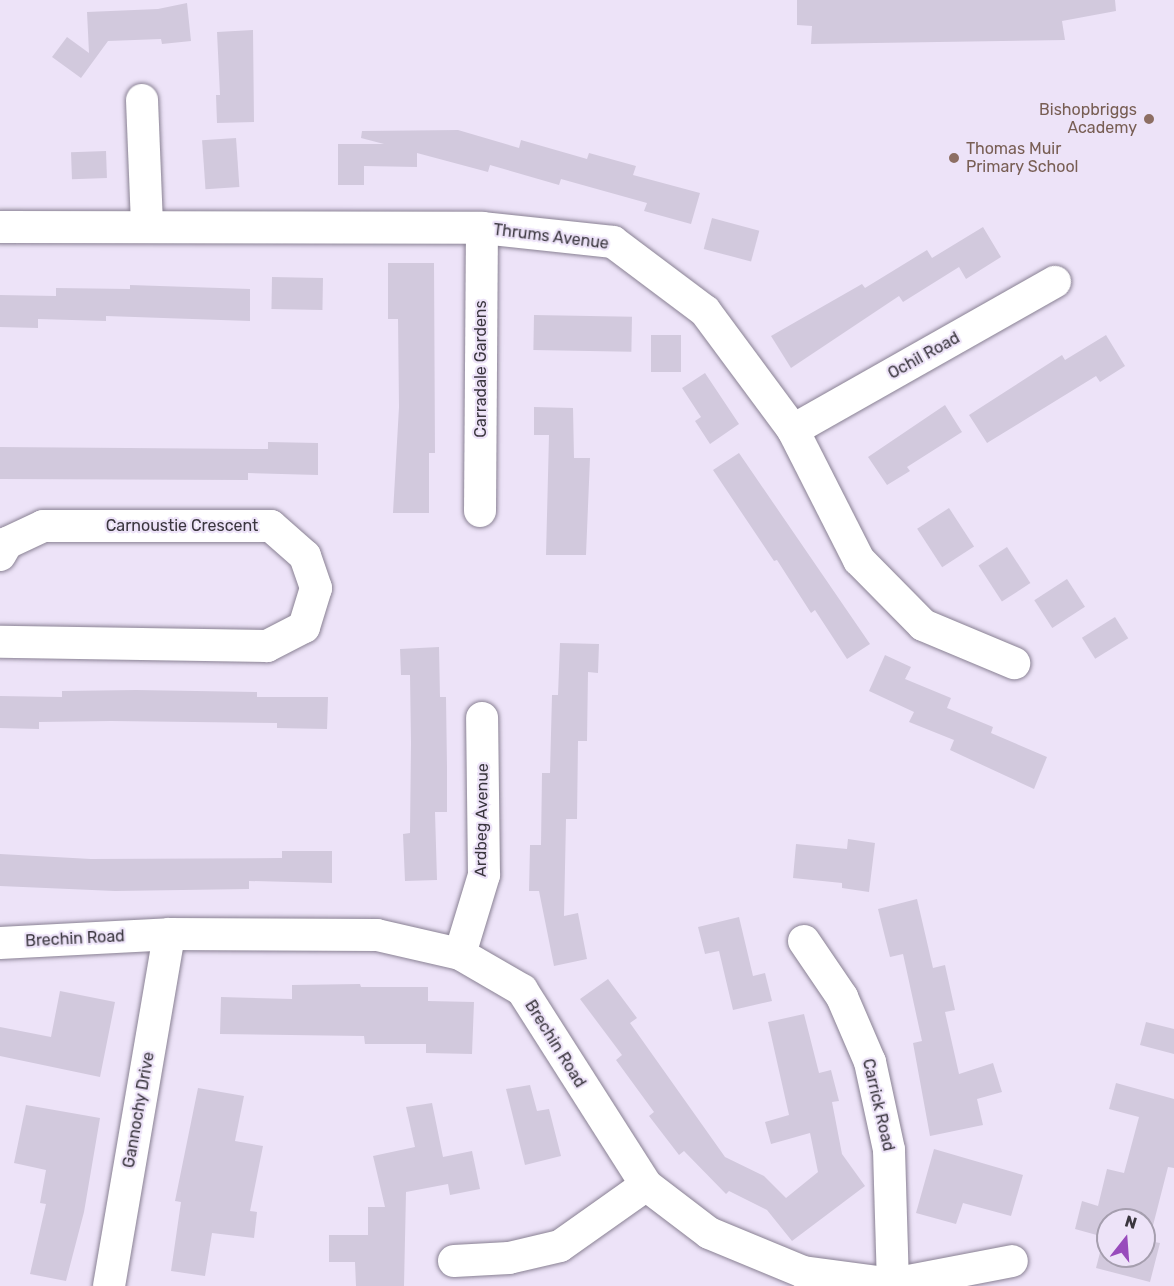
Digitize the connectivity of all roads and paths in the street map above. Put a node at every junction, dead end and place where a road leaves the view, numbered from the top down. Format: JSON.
{"nodes":[{"id":1,"x":142,"y":100,"type":"dead end"},
{"id":2,"x":147,"y":226,"type":"junction"},
{"id":3,"x":0,"y":227,"type":"edge"},
{"id":4,"x":482,"y":228,"type":"junction"},
{"id":5,"x":1055,"y":282,"type":"dead end"},
{"id":6,"x":793,"y":430,"type":"junction"},
{"id":7,"x":480,"y":511,"type":"dead end"},
{"id":8,"x":0,"y":555,"type":"edge"},
{"id":9,"x":0,"y":642,"type":"edge"},
{"id":10,"x":1014,"y":663,"type":"dead end"},
{"id":11,"x":482,"y":718,"type":"dead end"},
{"id":12,"x":169,"y":934,"type":"junction"},
{"id":13,"x":804,"y":941,"type":"dead end"},
{"id":14,"x":0,"y":943,"type":"edge"},
{"id":15,"x":460,"y":954,"type":"junction"},
{"id":16,"x":646,"y":1185,"type":"junction"},
{"id":17,"x":454,"y":1261,"type":"dead end"},
{"id":18,"x":1012,"y":1261,"type":"dead end"},
{"id":19,"x":893,"y":1284,"type":"junction"},
{"id":20,"x":109,"y":1286,"type":"edge"}],
"edges":[{"from":1,"to":2,"type":"street"},
{"from":2,"to":3,"type":"street","name":"Thrums Avenue"},
{"from":2,"to":4,"type":"street","name":"Thrums Avenue"},
{"from":4,"to":6,"type":"street","name":"Thrums Avenue"},
{"from":4,"to":7,"type":"street","name":"Carradale Gardens"},
{"from":5,"to":6,"type":"street","name":"Ochil Road"},
{"from":6,"to":10,"type":"street","name":"Thrums Avenue"},
{"from":8,"to":9,"type":"street","name":"Carnoustie Crescent"},
{"from":11,"to":15,"type":"street","name":"Ardbeg Avenue"},
{"from":12,"to":14,"type":"street","name":"Brechin Road"},
{"from":12,"to":15,"type":"street","name":"Brechin Road"},
{"from":12,"to":20,"type":"street","name":"Gannochy Drive"},
{"from":13,"to":19,"type":"street","name":"Carrick Road"},
{"from":15,"to":16,"type":"street","name":"Brechin Road"},
{"from":16,"to":17,"type":"street"},
{"from":16,"to":19,"type":"street","name":"Brechin Road"},
{"from":18,"to":19,"type":"street","name":"Brechin Road"}]}
